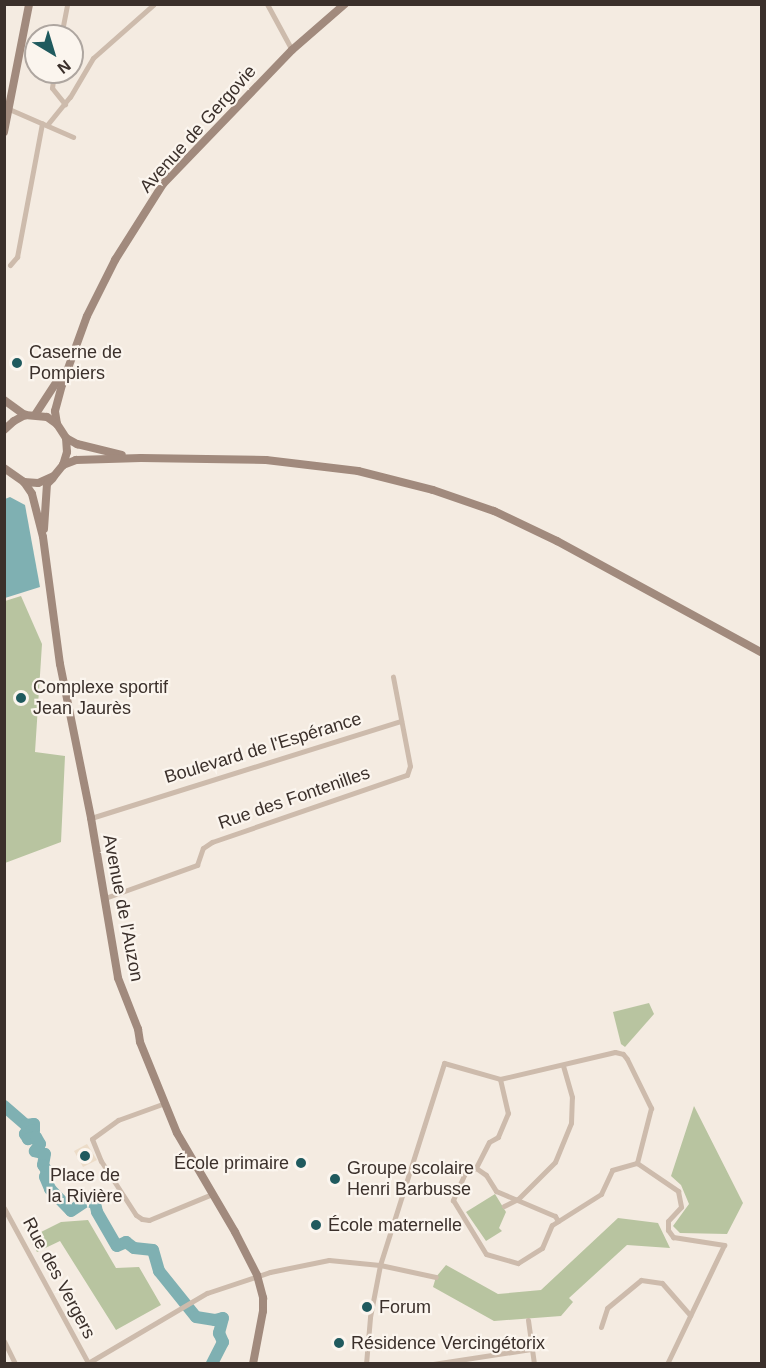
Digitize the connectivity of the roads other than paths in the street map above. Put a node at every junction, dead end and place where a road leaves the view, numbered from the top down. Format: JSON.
{"nodes":[{"id":1,"x":29,"y":4,"type":"edge"},
{"id":2,"x":67,"y":4,"type":"edge"},
{"id":3,"x":154,"y":4,"type":"edge"},
{"id":4,"x":267,"y":4,"type":"edge"},
{"id":5,"x":345,"y":4,"type":"edge"},
{"id":6,"x":63,"y":24,"type":"edge"},
{"id":7,"x":292,"y":50,"type":"junction"},
{"id":8,"x":52,"y":84,"type":"edge"},
{"id":9,"x":65,"y":104,"type":"junction"},
{"id":10,"x":9,"y":109,"type":"junction"},
{"id":11,"x":45,"y":124,"type":"junction"},
{"id":12,"x":4,"y":132,"type":"edge"},
{"id":13,"x":73,"y":137,"type":"dead end"},
{"id":14,"x":10,"y":265,"type":"dead end"},
{"id":15,"x":69,"y":360,"type":"junction"},
{"id":16,"x":4,"y":400,"type":"edge"},
{"id":17,"x":35,"y":415,"type":"junction"},
{"id":18,"x":25,"y":416,"type":"junction"},
{"id":19,"x":57,"y":424,"type":"junction"},
{"id":20,"x":5,"y":429,"type":"edge"},
{"id":21,"x":66,"y":438,"type":"junction"},
{"id":22,"x":141,"y":458,"type":"junction"},
{"id":23,"x":63,"y":465,"type":"junction"},
{"id":24,"x":4,"y":468,"type":"edge"},
{"id":25,"x":54,"y":476,"type":"junction"},
{"id":26,"x":15,"y":478,"type":"junction"},
{"id":27,"x":4,"y":482,"type":"edge"},
{"id":28,"x":24,"y":482,"type":"junction"},
{"id":29,"x":43,"y":537,"type":"junction"},
{"id":30,"x":762,"y":652,"type":"edge"},
{"id":31,"x":393,"y":677,"type":"dead end"},
{"id":32,"x":401,"y":721,"type":"junction"},
{"id":33,"x":91,"y":818,"type":"junction"},
{"id":34,"x":105,"y":898,"type":"junction"},
{"id":35,"x":563,"y":1065,"type":"junction"},
{"id":36,"x":500,"y":1079,"type":"junction"},
{"id":37,"x":165,"y":1104,"type":"junction"},
{"id":38,"x":637,"y":1163,"type":"junction"},
{"id":39,"x":476,"y":1168,"type":"junction"},
{"id":40,"x":212,"y":1194,"type":"junction"},
{"id":41,"x":518,"y":1199,"type":"junction"},
{"id":42,"x":504,"y":1206,"type":"dead end"},
{"id":43,"x":4,"y":1208,"type":"edge"},
{"id":44,"x":558,"y":1221,"type":"junction"},
{"id":45,"x":380,"y":1265,"type":"junction"},
{"id":46,"x":257,"y":1275,"type":"junction"},
{"id":47,"x":436,"y":1276,"type":"dead end"},
{"id":48,"x":690,"y":1315,"type":"junction"},
{"id":49,"x":528,"y":1320,"type":"dead end"},
{"id":50,"x":601,"y":1327,"type":"dead end"},
{"id":51,"x":4,"y":1341,"type":"edge"},
{"id":52,"x":531,"y":1349,"type":"junction"},
{"id":53,"x":15,"y":1364,"type":"edge"},
{"id":54,"x":88,"y":1364,"type":"edge"},
{"id":55,"x":253,"y":1364,"type":"edge"},
{"id":56,"x":366,"y":1364,"type":"edge"},
{"id":57,"x":433,"y":1364,"type":"edge"},
{"id":58,"x":534,"y":1364,"type":"edge"},
{"id":59,"x":667,"y":1364,"type":"edge"}],
"edges":[{"from":1,"to":10,"type":"main road"},
{"from":2,"to":6,"type":"street"},
{"from":3,"to":9,"type":"street"},
{"from":4,"to":7,"type":"street"},
{"from":5,"to":7,"type":"main road","name":"Avenue de Gergovie"},
{"from":7,"to":15,"type":"main road","name":"Avenue de Gergovie"},
{"from":8,"to":9,"type":"street"},
{"from":9,"to":11,"type":"street"},
{"from":10,"to":11,"type":"street"},
{"from":10,"to":12,"type":"main road"},
{"from":11,"to":13,"type":"street"},
{"from":11,"to":14,"type":"street"},
{"from":15,"to":17,"type":"main road","name":"Avenue de Gergovie"},
{"from":15,"to":19,"type":"main road","name":"Avenue de Gergovie"},
{"from":16,"to":18,"type":"main road"},
{"from":17,"to":18,"type":"main road"},
{"from":17,"to":19,"type":"main road"},
{"from":18,"to":20,"type":"main road"},
{"from":19,"to":21,"type":"main road"},
{"from":21,"to":22,"type":"main road"},
{"from":21,"to":23,"type":"main road"},
{"from":22,"to":23,"type":"main road"},
{"from":22,"to":30,"type":"main road"},
{"from":23,"to":25,"type":"main road"},
{"from":24,"to":26,"type":"main road"},
{"from":25,"to":28,"type":"main road"},
{"from":25,"to":29,"type":"main road"},
{"from":26,"to":27,"type":"main road"},
{"from":26,"to":28,"type":"main road"},
{"from":28,"to":29,"type":"main road"},
{"from":29,"to":33,"type":"main road","name":"Avenue de l'Auzon"},
{"from":31,"to":32,"type":"street"},
{"from":32,"to":33,"type":"street","name":"Boulevard de l'Espérance"},
{"from":32,"to":34,"type":"street","name":"Rue des Fontenilles"},
{"from":33,"to":34,"type":"main road","name":"Avenue de l'Auzon"},
{"from":34,"to":37,"type":"main road","name":"Avenue de l'Auzon"},
{"from":35,"to":36,"type":"street"},
{"from":35,"to":38,"type":"street"},
{"from":35,"to":41,"type":"street"},
{"from":36,"to":39,"type":"street"},
{"from":36,"to":45,"type":"street"},
{"from":37,"to":40,"type":"main road","name":"Avenue de l'Auzon"},
{"from":37,"to":40,"type":"street"},
{"from":38,"to":44,"type":"street"},
{"from":38,"to":48,"type":"street"},
{"from":39,"to":41,"type":"street"},
{"from":39,"to":44,"type":"street"},
{"from":40,"to":46,"type":"main road","name":"Avenue de l'Auzon"},
{"from":41,"to":42,"type":"street"},
{"from":41,"to":44,"type":"street"},
{"from":43,"to":54,"type":"street","name":"Rue des Vergers"},
{"from":45,"to":46,"type":"street"},
{"from":45,"to":47,"type":"street"},
{"from":45,"to":56,"type":"street"},
{"from":46,"to":54,"type":"street"},
{"from":46,"to":55,"type":"main road","name":"Avenue de l'Auzon"},
{"from":48,"to":50,"type":"street"},
{"from":48,"to":59,"type":"street"},
{"from":49,"to":52,"type":"street"},
{"from":51,"to":53,"type":"street"},
{"from":52,"to":57,"type":"street"},
{"from":52,"to":58,"type":"street"}]}
